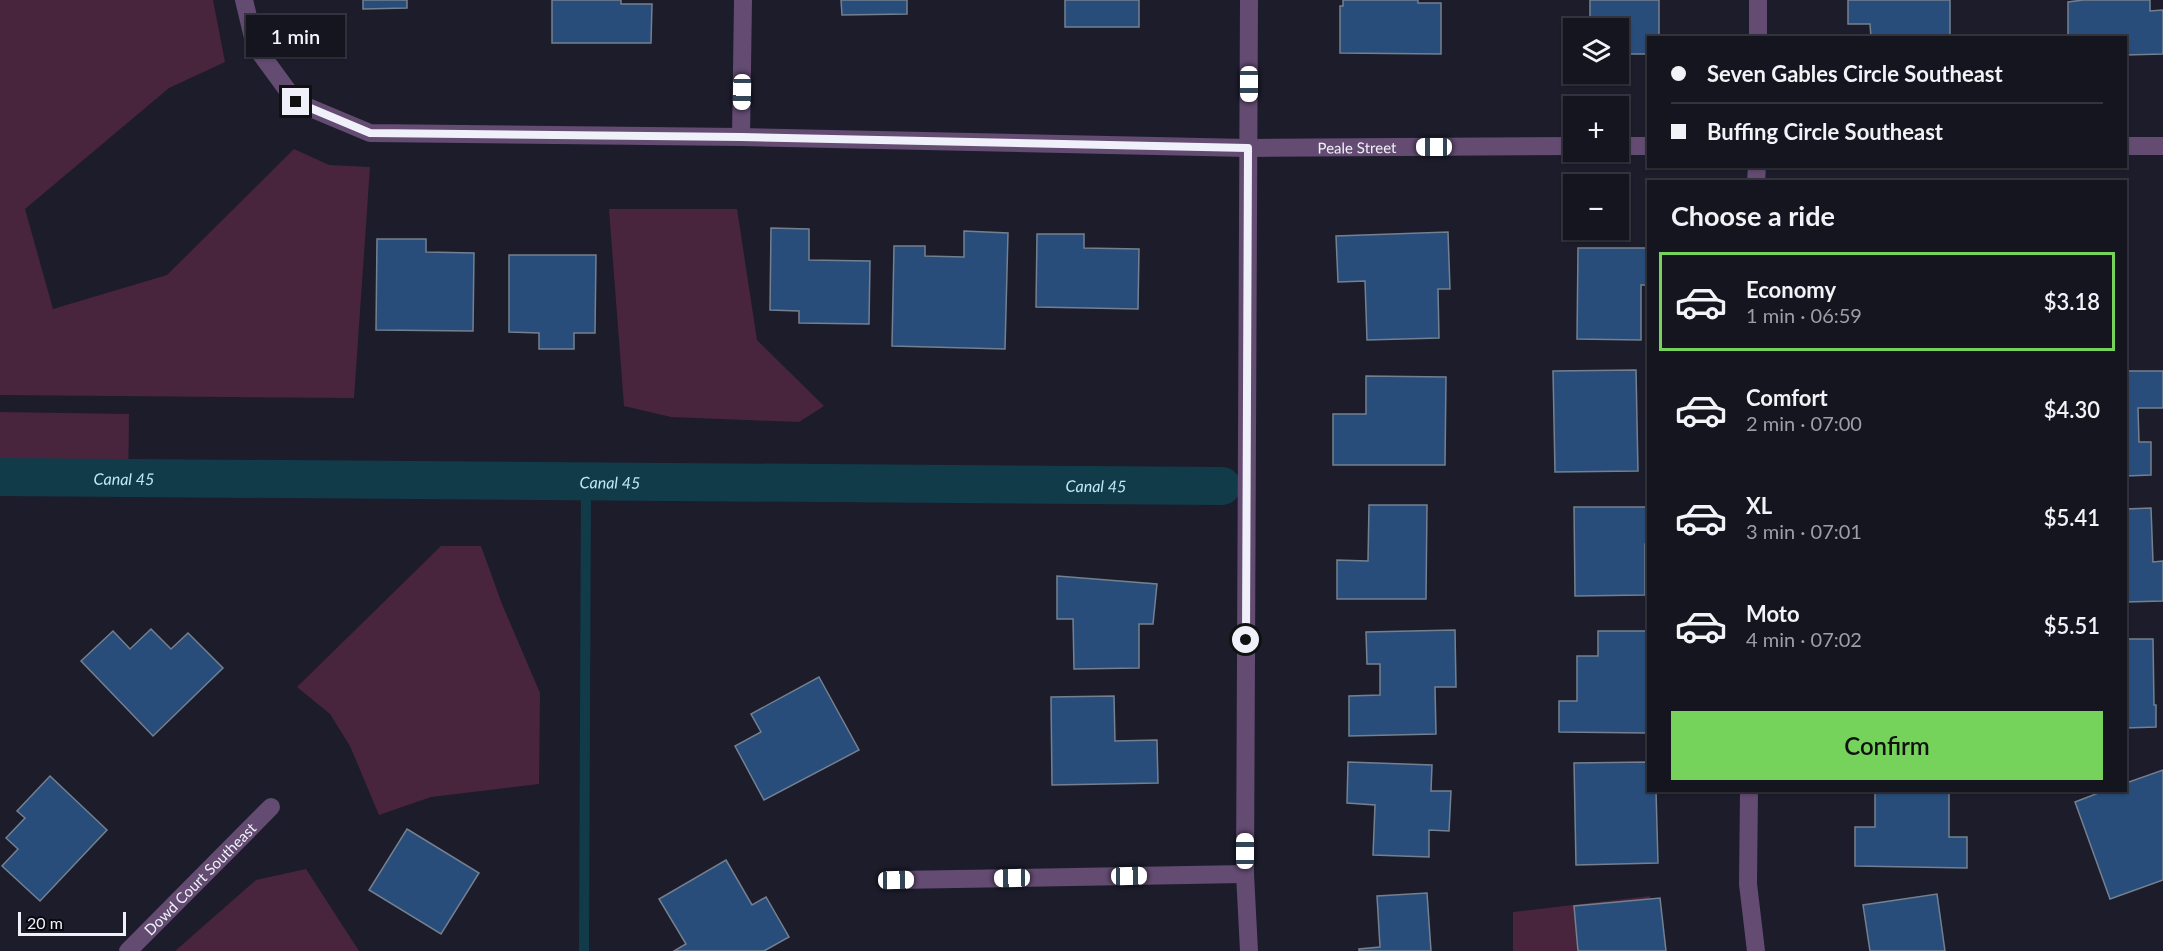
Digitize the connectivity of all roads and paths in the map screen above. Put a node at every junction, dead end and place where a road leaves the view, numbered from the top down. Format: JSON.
{"nodes":[{"id":1,"x":244,"y":0,"type":"edge"},
{"id":2,"x":743,"y":0,"type":"edge"},
{"id":3,"x":1250,"y":0,"type":"edge"},
{"id":4,"x":1758,"y":0,"type":"edge"},
{"id":5,"x":1758,"y":36,"type":"edge"},
{"id":6,"x":741,"y":137,"type":"junction"},
{"id":7,"x":1563,"y":146,"type":"edge"},
{"id":8,"x":1629,"y":146,"type":"edge"},
{"id":9,"x":1647,"y":146,"type":"edge"},
{"id":10,"x":2127,"y":146,"type":"edge"},
{"id":11,"x":2163,"y":146,"type":"edge"},
{"id":12,"x":1248,"y":148,"type":"junction"},
{"id":13,"x":1749,"y":792,"type":"edge"},
{"id":14,"x":271,"y":807,"type":"dead end"},
{"id":15,"x":1245,"y":874,"type":"junction"},
{"id":16,"x":896,"y":880,"type":"dead end"},
{"id":17,"x":128,"y":951,"type":"edge"},
{"id":18,"x":1250,"y":951,"type":"edge"},
{"id":19,"x":1756,"y":951,"type":"edge"}],
"edges":[{"from":1,"to":6,"type":"street","name":"Peale Street"},
{"from":2,"to":6,"type":"street"},
{"from":3,"to":12,"type":"street"},
{"from":4,"to":5,"type":"street"},
{"from":6,"to":12,"type":"street","name":"Peale Street"},
{"from":7,"to":12,"type":"street","name":"Peale Street"},
{"from":8,"to":9,"type":"street"},
{"from":10,"to":11,"type":"street"},
{"from":12,"to":15,"type":"street"},
{"from":13,"to":19,"type":"street"},
{"from":14,"to":17,"type":"street","name":"Dowd Court Southeast"},
{"from":15,"to":16,"type":"street"},
{"from":15,"to":18,"type":"street"}]}
